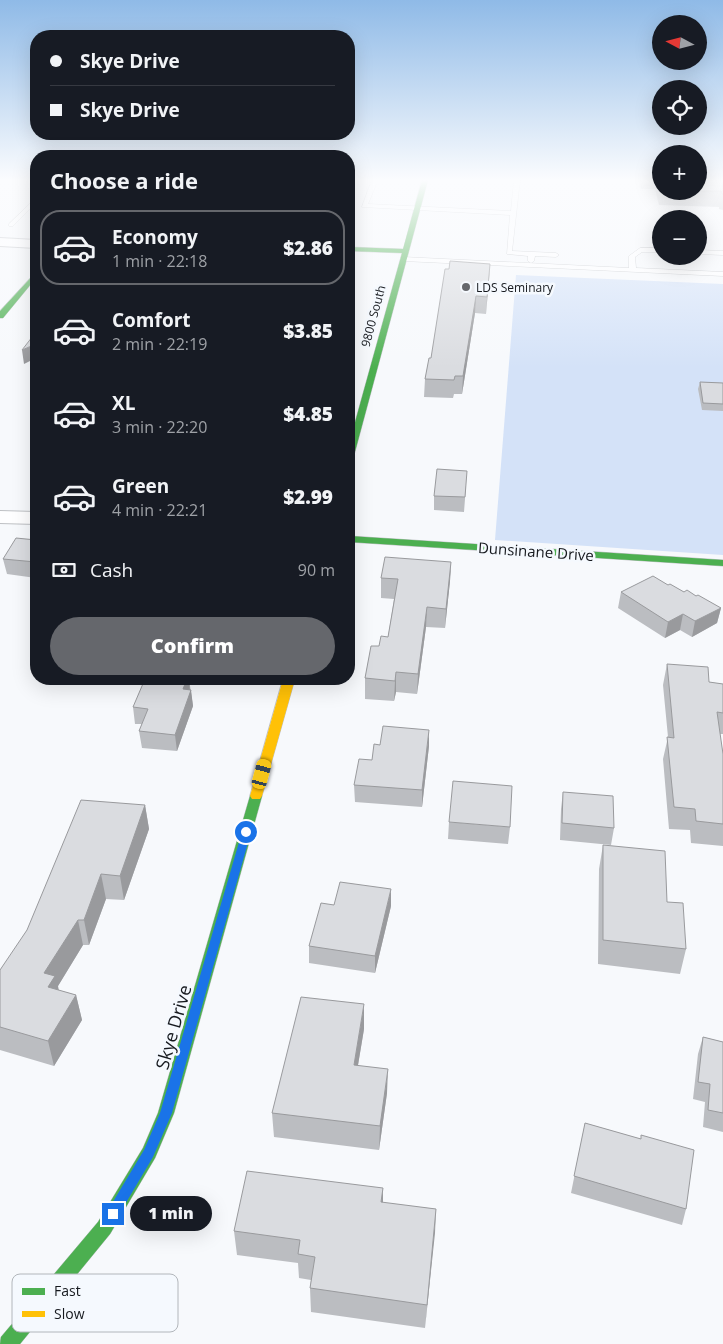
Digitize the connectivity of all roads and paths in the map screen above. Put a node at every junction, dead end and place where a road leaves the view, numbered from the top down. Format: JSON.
{"nodes":[{"id":1,"x":13,"y":243,"type":"edge"},
{"id":2,"x":407,"y":243,"type":"edge"},
{"id":3,"x":510,"y":243,"type":"edge"},
{"id":4,"x":30,"y":244,"type":"edge"},
{"id":5,"x":355,"y":250,"type":"edge"},
{"id":6,"x":652,"y":250,"type":"edge"},
{"id":7,"x":707,"y":252,"type":"edge"},
{"id":8,"x":723,"y":253,"type":"edge"},
{"id":9,"x":532,"y":254,"type":"junction"},
{"id":10,"x":404,"y":255,"type":"junction"},
{"id":11,"x":556,"y":255,"type":"dead end"},
{"id":12,"x":531,"y":266,"type":"junction"},
{"id":13,"x":633,"y":271,"type":"junction"},
{"id":14,"x":723,"y":274,"type":"edge"},
{"id":15,"x":30,"y":281,"type":"edge"},
{"id":16,"x":0,"y":316,"type":"edge"},
{"id":17,"x":355,"y":437,"type":"edge"},
{"id":18,"x":0,"y":517,"type":"edge"},
{"id":19,"x":30,"y":518,"type":"edge"},
{"id":20,"x":355,"y":539,"type":"edge"},
{"id":21,"x":723,"y":562,"type":"edge"},
{"id":22,"x":286,"y":685,"type":"edge"},
{"id":23,"x":66,"y":1274,"type":"edge"},
{"id":24,"x":18,"y":1332,"type":"edge"},
{"id":25,"x":8,"y":1344,"type":"edge"}],
"edges":[{"from":1,"to":4,"type":"street"},
{"from":2,"to":10,"type":"main road","name":"9800 South"},
{"from":3,"to":9,"type":"lane"},
{"from":5,"to":10,"type":"main road"},
{"from":6,"to":13,"type":"lane"},
{"from":7,"to":8,"type":"lane"},
{"from":9,"to":11,"type":"lane"},
{"from":9,"to":12,"type":"lane"},
{"from":10,"to":12,"type":"lane"},
{"from":10,"to":17,"type":"main road","name":"9800 South"},
{"from":12,"to":13,"type":"lane"},
{"from":13,"to":14,"type":"lane"},
{"from":15,"to":16,"type":"main road"},
{"from":18,"to":19,"type":"street"},
{"from":20,"to":21,"type":"main road","name":"Dunsinane Drive"},
{"from":22,"to":23,"type":"main road","name":"Skye Drive"},
{"from":24,"to":25,"type":"main road","name":"Skye Drive"}]}
